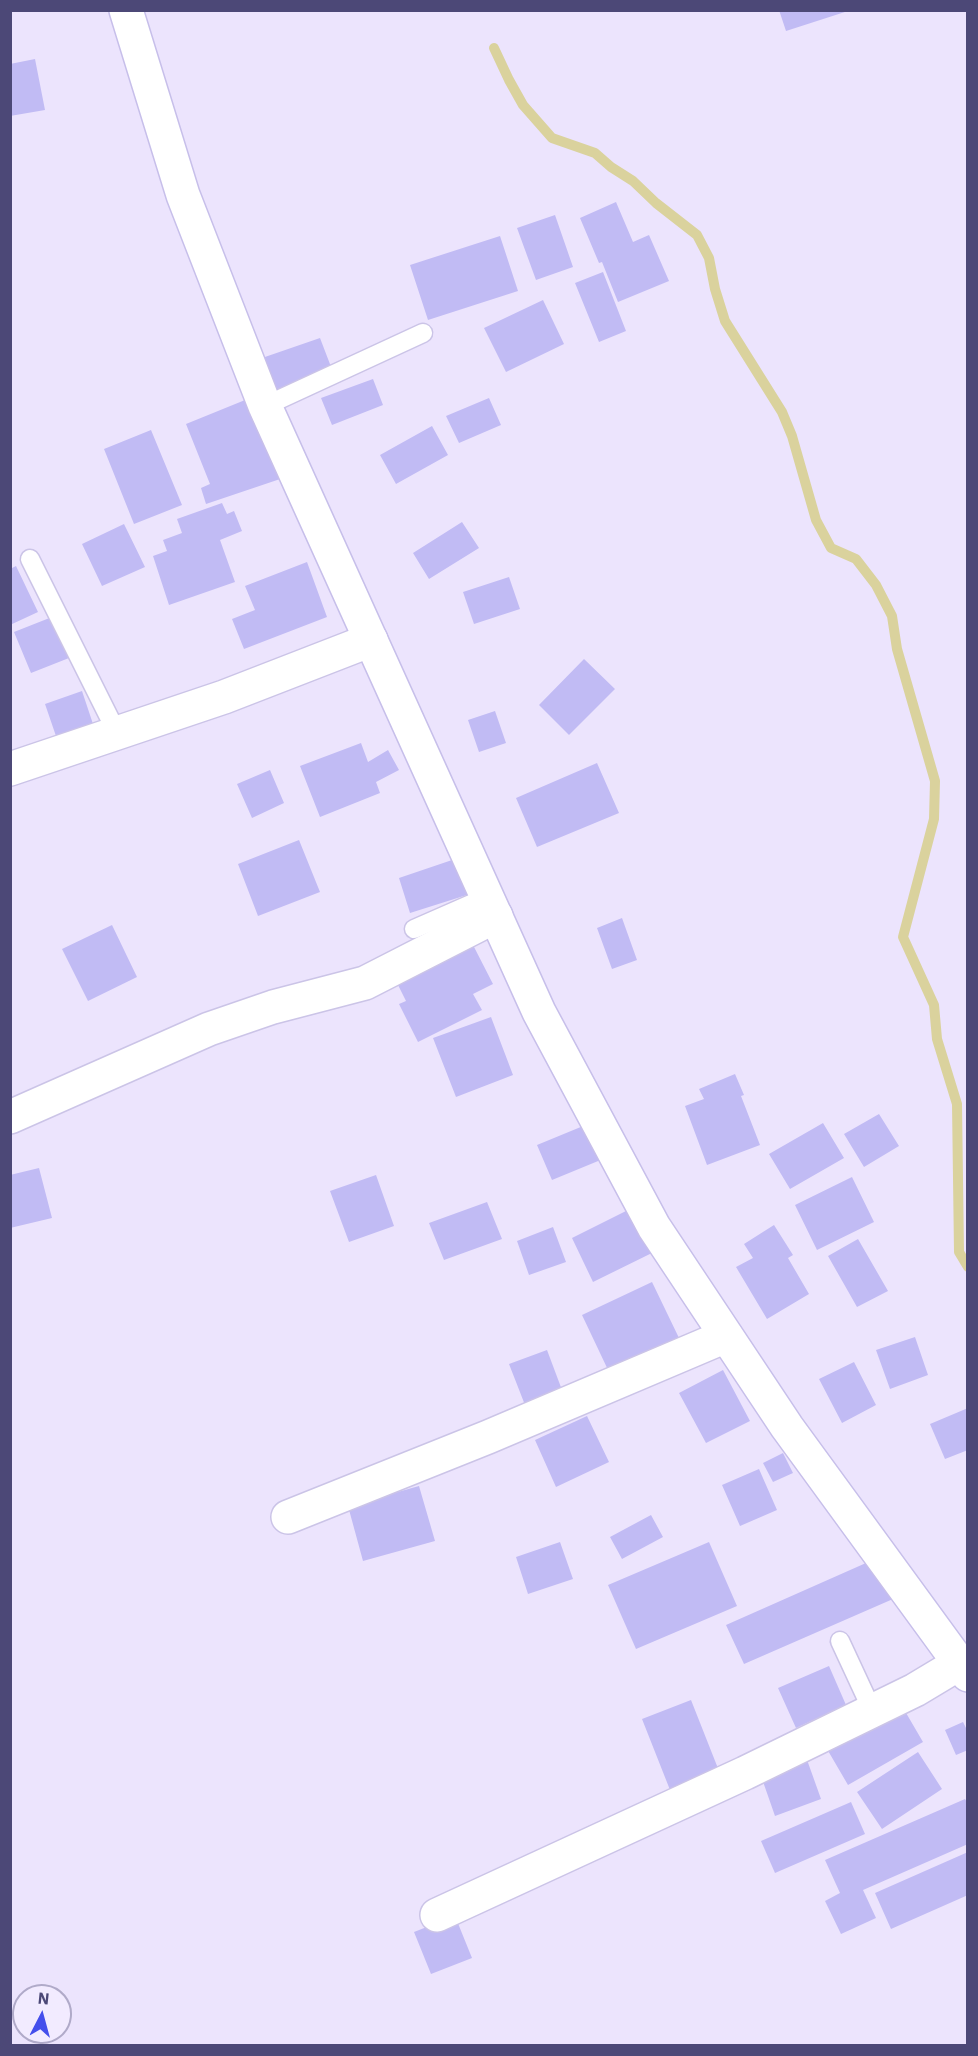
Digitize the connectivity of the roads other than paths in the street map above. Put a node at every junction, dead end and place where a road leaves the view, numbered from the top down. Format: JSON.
{"nodes":[{"id":1,"x":126,"y":10,"type":"edge"},
{"id":2,"x":423,"y":333,"type":"dead end"},
{"id":3,"x":266,"y":406,"type":"junction"},
{"id":4,"x":30,"y":559,"type":"dead end"},
{"id":5,"x":371,"y":640,"type":"junction"},
{"id":6,"x":117,"y":733,"type":"junction"},
{"id":7,"x":10,"y":769,"type":"edge"},
{"id":8,"x":491,"y":906,"type":"junction"},
{"id":9,"x":414,"y":929,"type":"dead end"},
{"id":10,"x":10,"y":1117,"type":"edge"},
{"id":11,"x":726,"y":1335,"type":"junction"},
{"id":12,"x":288,"y":1517,"type":"dead end"},
{"id":13,"x":840,"y":1641,"type":"dead end"},
{"id":14,"x":964,"y":1669,"type":"edge"},
{"id":15,"x":872,"y":1710,"type":"junction"},
{"id":16,"x":438,"y":1915,"type":"dead end"}],
"edges":[{"from":1,"to":3,"type":"street"},
{"from":2,"to":3,"type":"lane"},
{"from":3,"to":5,"type":"street"},
{"from":4,"to":6,"type":"lane"},
{"from":5,"to":6,"type":"street"},
{"from":5,"to":8,"type":"street"},
{"from":6,"to":7,"type":"street"},
{"from":8,"to":9,"type":"lane"},
{"from":8,"to":10,"type":"street"},
{"from":8,"to":11,"type":"street"},
{"from":11,"to":12,"type":"street"},
{"from":11,"to":14,"type":"street"},
{"from":13,"to":15,"type":"lane"},
{"from":14,"to":15,"type":"street"},
{"from":15,"to":16,"type":"street"}]}
